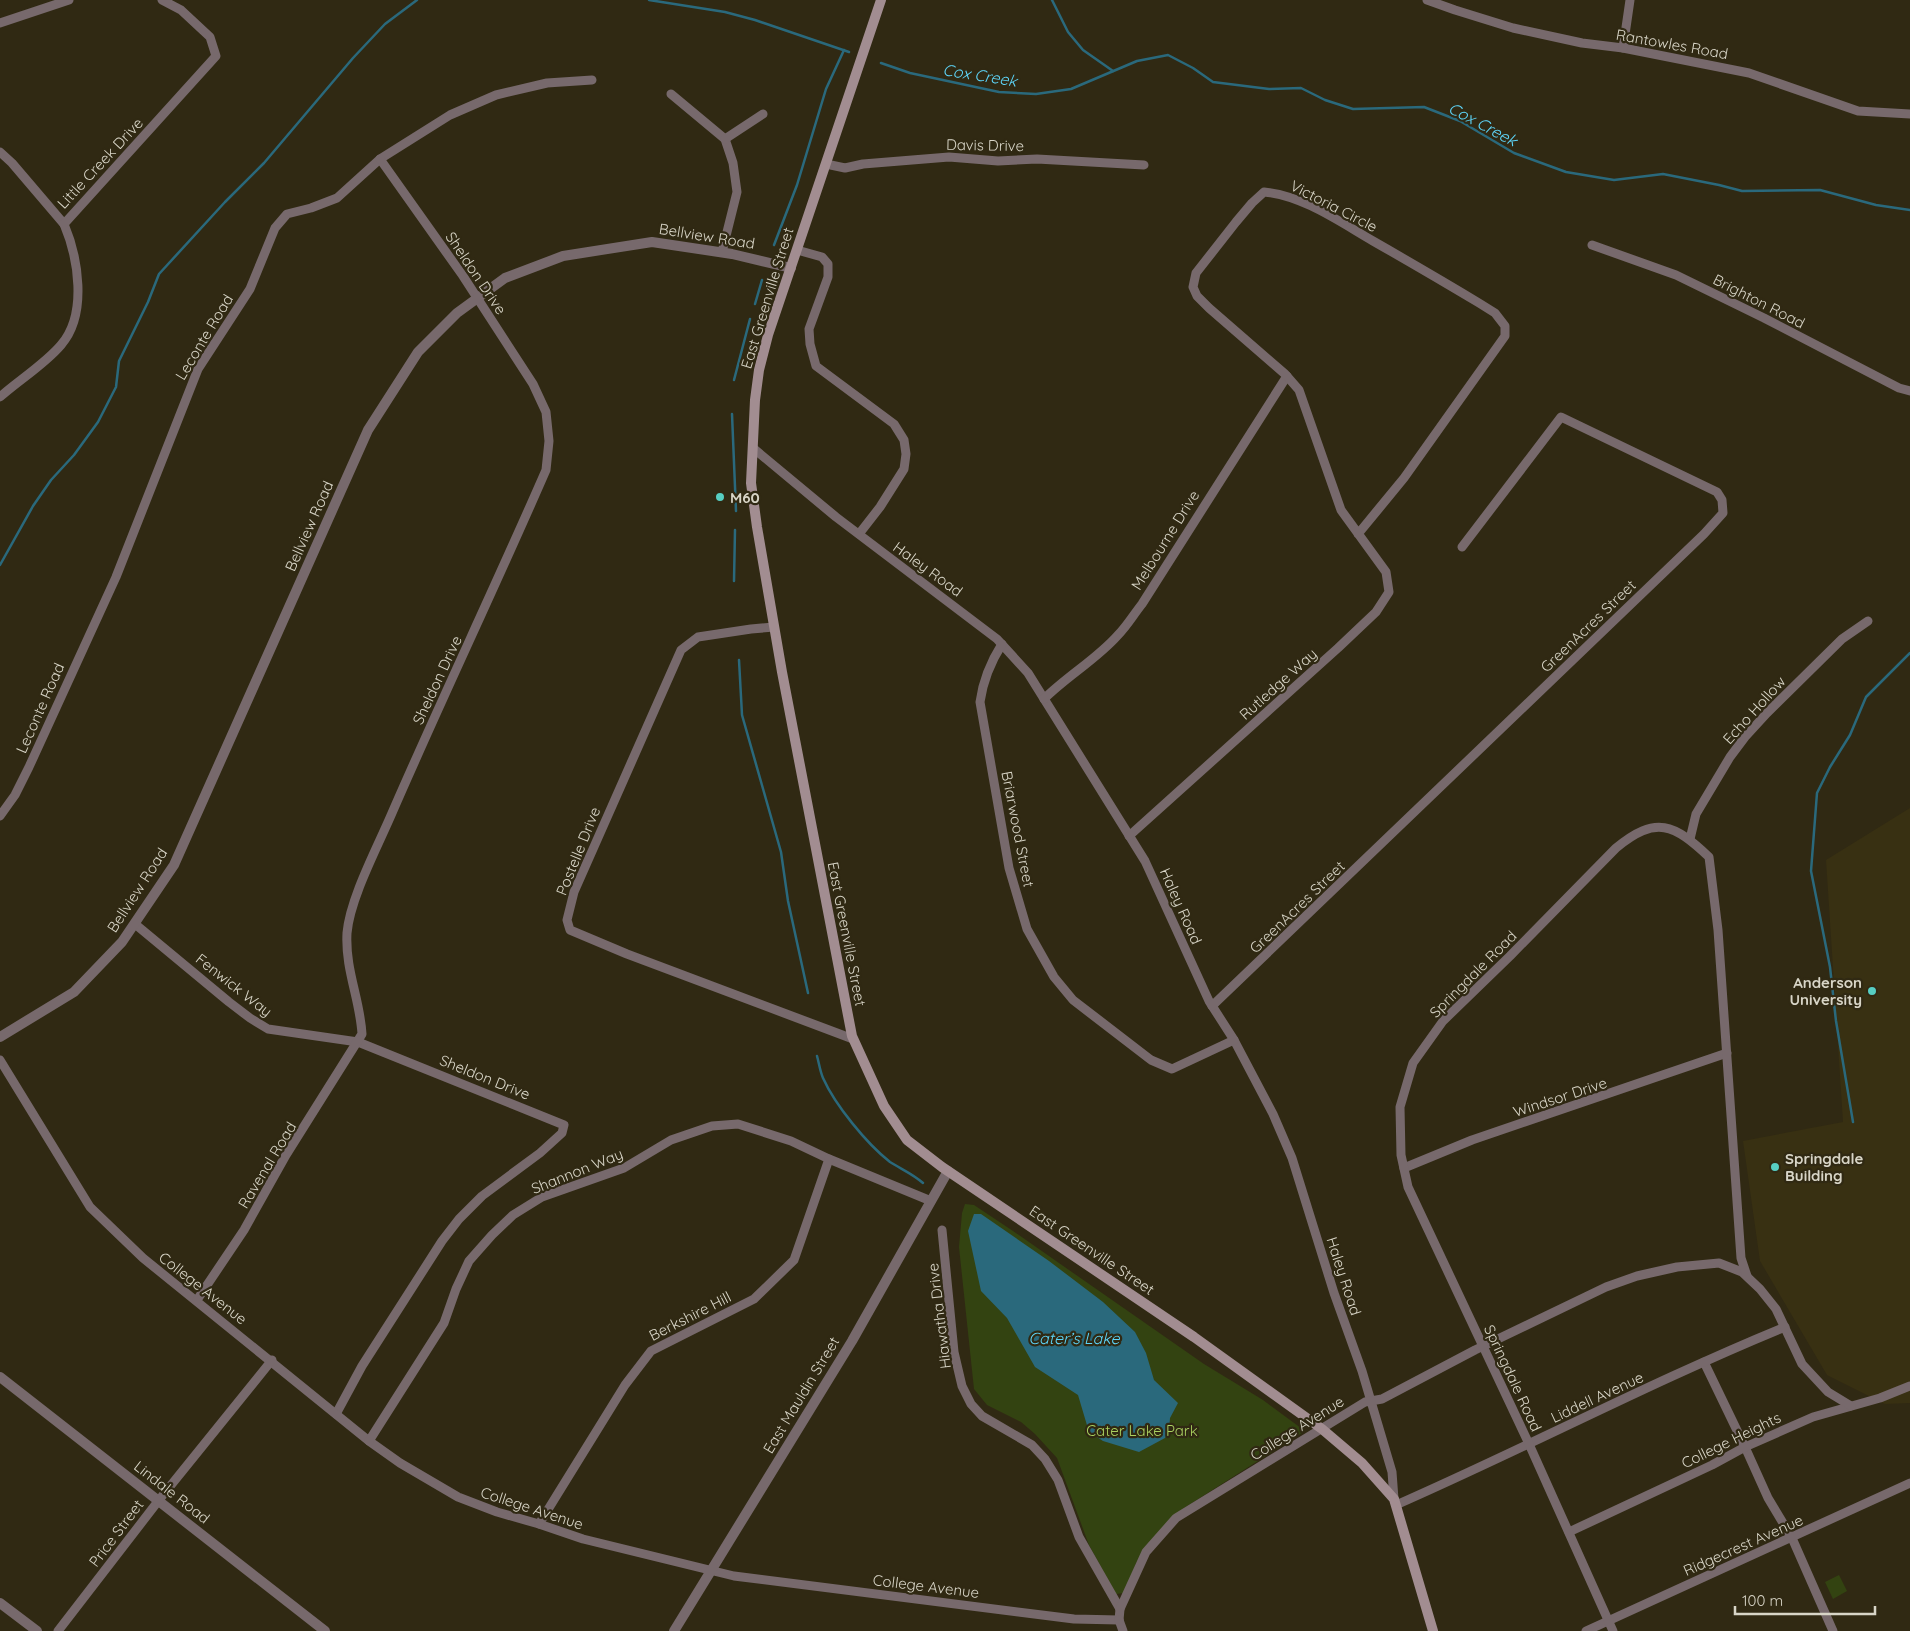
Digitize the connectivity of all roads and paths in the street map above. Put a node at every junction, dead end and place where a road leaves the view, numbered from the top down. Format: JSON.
{"nodes":[{"id":1,"x":69,"y":0,"type":"edge"},
{"id":2,"x":162,"y":0,"type":"edge"},
{"id":3,"x":881,"y":0,"type":"edge"},
{"id":4,"x":1427,"y":0,"type":"edge"},
{"id":5,"x":1630,"y":0,"type":"edge"},
{"id":6,"x":0,"y":22,"type":"edge"},
{"id":7,"x":1623,"y":48,"type":"junction"},
{"id":8,"x":592,"y":80,"type":"dead end"},
{"id":9,"x":672,"y":94,"type":"dead end"},
{"id":10,"x":763,"y":114,"type":"dead end"},
{"id":11,"x":1910,"y":114,"type":"edge"},
{"id":12,"x":725,"y":139,"type":"junction"},
{"id":13,"x":0,"y":152,"type":"edge"},
{"id":14,"x":380,"y":159,"type":"junction"},
{"id":15,"x":826,"y":164,"type":"junction"},
{"id":16,"x":1144,"y":164,"type":"dead end"},
{"id":17,"x":64,"y":224,"type":"junction"},
{"id":18,"x":1592,"y":245,"type":"dead end"},
{"id":19,"x":797,"y":250,"type":"junction"},
{"id":20,"x":722,"y":252,"type":"junction"},
{"id":21,"x":791,"y":268,"type":"junction"},
{"id":22,"x":477,"y":298,"type":"junction"},
{"id":23,"x":1287,"y":376,"type":"junction"},
{"id":24,"x":1910,"y":391,"type":"edge"},
{"id":25,"x":0,"y":397,"type":"edge"},
{"id":26,"x":753,"y":448,"type":"junction"},
{"id":27,"x":859,"y":534,"type":"junction"},
{"id":28,"x":1358,"y":534,"type":"junction"},
{"id":29,"x":1462,"y":547,"type":"dead end"},
{"id":30,"x":1868,"y":621,"type":"dead end"},
{"id":31,"x":774,"y":627,"type":"junction"},
{"id":32,"x":1002,"y":644,"type":"junction"},
{"id":33,"x":1044,"y":699,"type":"junction"},
{"id":34,"x":0,"y":816,"type":"edge"},
{"id":35,"x":1130,"y":836,"type":"junction"},
{"id":36,"x":1690,"y":839,"type":"junction"},
{"id":37,"x":135,"y":924,"type":"junction"},
{"id":38,"x":1212,"y":1006,"type":"junction"},
{"id":39,"x":0,"y":1037,"type":"edge"},
{"id":40,"x":853,"y":1039,"type":"junction"},
{"id":41,"x":1234,"y":1040,"type":"junction"},
{"id":42,"x":358,"y":1042,"type":"junction"},
{"id":43,"x":1727,"y":1053,"type":"junction"},
{"id":44,"x":0,"y":1060,"type":"edge"},
{"id":45,"x":561,"y":1123,"type":"joint"},
{"id":46,"x":829,"y":1159,"type":"junction"},
{"id":47,"x":1404,"y":1168,"type":"junction"},
{"id":48,"x":948,"y":1172,"type":"junction"},
{"id":49,"x":931,"y":1202,"type":"junction"},
{"id":50,"x":942,"y":1230,"type":"dead end"},
{"id":51,"x":1747,"y":1276,"type":"junction"},
{"id":52,"x":197,"y":1300,"type":"junction"},
{"id":53,"x":1785,"y":1327,"type":"junction"},
{"id":54,"x":1483,"y":1346,"type":"junction"},
{"id":55,"x":272,"y":1360,"type":"junction"},
{"id":56,"x":1704,"y":1362,"type":"junction"},
{"id":57,"x":0,"y":1377,"type":"edge"},
{"id":58,"x":1910,"y":1386,"type":"edge"},
{"id":59,"x":1370,"y":1401,"type":"junction"},
{"id":60,"x":1851,"y":1406,"type":"junction"},
{"id":61,"x":336,"y":1414,"type":"junction"},
{"id":62,"x":1322,"y":1429,"type":"junction"},
{"id":63,"x":369,"y":1441,"type":"junction"},
{"id":64,"x":1529,"y":1444,"type":"junction"},
{"id":65,"x":1745,"y":1447,"type":"junction"},
{"id":66,"x":1910,"y":1483,"type":"edge"},
{"id":67,"x":159,"y":1500,"type":"junction"},
{"id":68,"x":1395,"y":1502,"type":"junction"},
{"id":69,"x":539,"y":1524,"type":"junction"},
{"id":70,"x":1569,"y":1532,"type":"junction"},
{"id":71,"x":1792,"y":1538,"type":"junction"},
{"id":72,"x":711,"y":1570,"type":"junction"},
{"id":73,"x":0,"y":1603,"type":"edge"},
{"id":74,"x":1120,"y":1609,"type":"junction"},
{"id":75,"x":1119,"y":1620,"type":"junction"},
{"id":76,"x":1609,"y":1620,"type":"junction"},
{"id":77,"x":37,"y":1631,"type":"edge"},
{"id":78,"x":58,"y":1631,"type":"edge"},
{"id":79,"x":325,"y":1631,"type":"edge"},
{"id":80,"x":674,"y":1631,"type":"edge"},
{"id":81,"x":1123,"y":1631,"type":"edge"},
{"id":82,"x":1433,"y":1631,"type":"edge"},
{"id":83,"x":1586,"y":1631,"type":"edge"},
{"id":84,"x":1613,"y":1631,"type":"edge"},
{"id":85,"x":1833,"y":1631,"type":"edge"}],
"edges":[{"from":1,"to":6,"type":"street"},
{"from":2,"to":17,"type":"street","name":"Little Creek Drive"},
{"from":3,"to":15,"type":"main road","name":"East Greenville Street"},
{"from":4,"to":7,"type":"street","name":"Rantowles Road"},
{"from":5,"to":7,"type":"street"},
{"from":7,"to":11,"type":"street","name":"Rantowles Road"},
{"from":8,"to":14,"type":"street","name":"Leconte Road"},
{"from":9,"to":12,"type":"street"},
{"from":10,"to":12,"type":"street"},
{"from":12,"to":20,"type":"street"},
{"from":13,"to":17,"type":"street"},
{"from":14,"to":22,"type":"street","name":"Sheldon Drive"},
{"from":14,"to":34,"type":"street","name":"Leconte Road"},
{"from":15,"to":16,"type":"street","name":"Davis Drive"},
{"from":15,"to":19,"type":"main road","name":"East Greenville Street"},
{"from":17,"to":25,"type":"street","name":"Little Creek Drive"},
{"from":18,"to":24,"type":"street","name":"Brighton Road"},
{"from":19,"to":21,"type":"main road","name":"East Greenville Street"},
{"from":19,"to":27,"type":"street"},
{"from":20,"to":21,"type":"street","name":"Bellview Road"},
{"from":20,"to":22,"type":"street","name":"Bellview Road"},
{"from":21,"to":26,"type":"main road","name":"East Greenville Street"},
{"from":22,"to":37,"type":"street","name":"Bellview Road"},
{"from":22,"to":42,"type":"street","name":"Sheldon Drive"},
{"from":23,"to":28,"type":"street","name":"Victoria Circle"},
{"from":23,"to":28,"type":"street","name":"Victoria Circle"},
{"from":23,"to":33,"type":"street","name":"Melbourne Drive"},
{"from":26,"to":27,"type":"street","name":"Haley Road"},
{"from":26,"to":31,"type":"main road","name":"East Greenville Street"},
{"from":27,"to":32,"type":"street","name":"Haley Road"},
{"from":28,"to":35,"type":"street","name":"Rutledge Way"},
{"from":29,"to":38,"type":"street","name":"GreenAcres Street"},
{"from":30,"to":36,"type":"street","name":"Echo Hollow"},
{"from":31,"to":40,"type":"main road","name":"East Greenville Street"},
{"from":31,"to":40,"type":"street","name":"Postelle Drive"},
{"from":32,"to":33,"type":"street","name":"Haley Road"},
{"from":32,"to":41,"type":"street","name":"Briarwood Street"},
{"from":33,"to":35,"type":"street","name":"Haley Road"},
{"from":35,"to":38,"type":"street","name":"Haley Road"},
{"from":36,"to":43,"type":"street","name":"Springdale Road"},
{"from":36,"to":47,"type":"street","name":"Springdale Road"},
{"from":37,"to":39,"type":"street","name":"Bellview Road"},
{"from":37,"to":42,"type":"street","name":"Fenwick Way"},
{"from":38,"to":41,"type":"street","name":"Haley Road"},
{"from":40,"to":48,"type":"main road","name":"East Greenville Street"},
{"from":41,"to":59,"type":"street","name":"Haley Road"},
{"from":42,"to":45,"type":"street","name":"Sheldon Drive"},
{"from":42,"to":52,"type":"street","name":"Ravenal Road"},
{"from":43,"to":47,"type":"street","name":"Windsor Drive"},
{"from":43,"to":51,"type":"street","name":"Springdale Road"},
{"from":44,"to":52,"type":"street","name":"College Avenue"},
{"from":45,"to":61,"type":"street","name":"Shannon Way"},
{"from":46,"to":49,"type":"street","name":"Shannon Way"},
{"from":46,"to":63,"type":"street","name":"Shannon Way"},
{"from":46,"to":69,"type":"street","name":"Berkshire Hill"},
{"from":47,"to":54,"type":"street","name":"Springdale Road"},
{"from":48,"to":49,"type":"street","name":"East Mauldin Street"},
{"from":48,"to":62,"type":"main road","name":"East Greenville Street"},
{"from":49,"to":72,"type":"street","name":"East Mauldin Street"},
{"from":50,"to":74,"type":"street","name":"Hiawatha Drive"},
{"from":51,"to":53,"type":"street","name":"College Avenue"},
{"from":51,"to":54,"type":"street","name":"College Avenue"},
{"from":52,"to":55,"type":"street","name":"College Avenue"},
{"from":53,"to":56,"type":"street","name":"Liddell Avenue"},
{"from":53,"to":60,"type":"street","name":"College Avenue"},
{"from":54,"to":59,"type":"street","name":"College Avenue"},
{"from":54,"to":64,"type":"street","name":"Springdale Road"},
{"from":55,"to":61,"type":"street","name":"College Avenue"},
{"from":55,"to":67,"type":"street","name":"Price Street"},
{"from":56,"to":64,"type":"street","name":"Liddell Avenue"},
{"from":56,"to":65,"type":"street"},
{"from":57,"to":67,"type":"street","name":"Lindale Road"},
{"from":58,"to":60,"type":"street","name":"College Heights"},
{"from":59,"to":62,"type":"street","name":"College Avenue"},
{"from":59,"to":68,"type":"street","name":"Haley Road"},
{"from":60,"to":65,"type":"street","name":"College Heights"},
{"from":61,"to":63,"type":"street","name":"College Avenue"},
{"from":62,"to":68,"type":"main road","name":"East Greenville Street"},
{"from":62,"to":74,"type":"street","name":"College Avenue"},
{"from":63,"to":69,"type":"street","name":"College Avenue"},
{"from":64,"to":68,"type":"street","name":"Liddell Avenue"},
{"from":64,"to":70,"type":"street","name":"Springdale Road"},
{"from":65,"to":70,"type":"street","name":"College Heights"},
{"from":65,"to":71,"type":"street"},
{"from":66,"to":71,"type":"street","name":"Ridgecrest Avenue"},
{"from":67,"to":78,"type":"street","name":"Price Street"},
{"from":67,"to":79,"type":"street","name":"Lindale Road"},
{"from":68,"to":82,"type":"main road","name":"East Greenville Street"},
{"from":69,"to":72,"type":"street","name":"College Avenue"},
{"from":70,"to":76,"type":"street","name":"Springdale Road"},
{"from":71,"to":76,"type":"street","name":"Ridgecrest Avenue"},
{"from":71,"to":85,"type":"street"},
{"from":72,"to":75,"type":"street","name":"College Avenue"},
{"from":72,"to":80,"type":"street","name":"East Mauldin Street"},
{"from":73,"to":77,"type":"street"},
{"from":74,"to":75,"type":"street","name":"College Avenue"},
{"from":75,"to":81,"type":"street"},
{"from":76,"to":83,"type":"street","name":"Ridgecrest Avenue"},
{"from":76,"to":84,"type":"street","name":"Springdale Road"}]}
